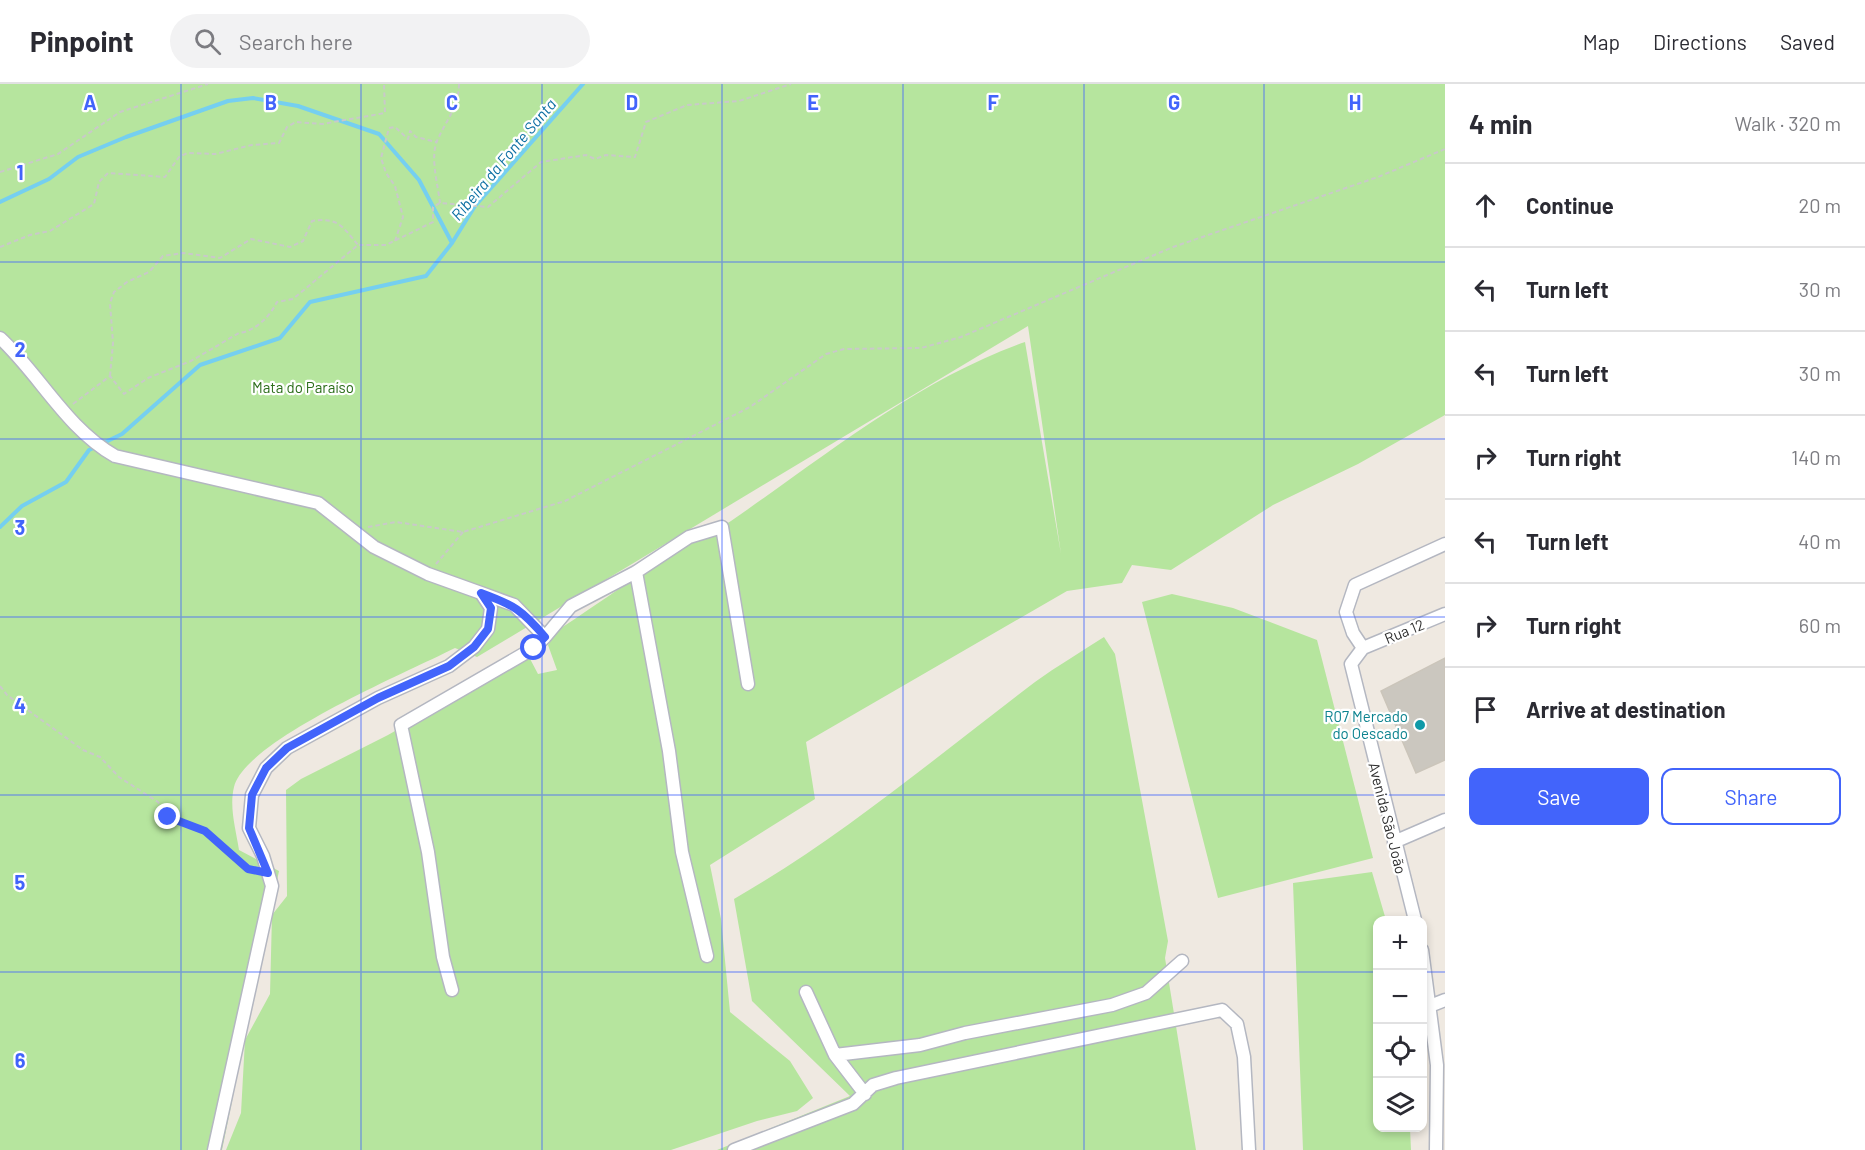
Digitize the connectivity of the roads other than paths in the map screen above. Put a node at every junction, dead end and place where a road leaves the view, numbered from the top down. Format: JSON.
{"nodes":[{"id":1,"x":0,"y":338,"type":"edge"},
{"id":2,"x":1445,"y":544,"type":"edge"},
{"id":3,"x":636,"y":572,"type":"junction"},
{"id":4,"x":481,"y":593,"type":"junction"},
{"id":5,"x":1445,"y":614,"type":"edge"},
{"id":6,"x":545,"y":637,"type":"junction"},
{"id":7,"x":1363,"y":648,"type":"junction"},
{"id":8,"x":748,"y":684,"type":"dead end"},
{"id":9,"x":1445,"y":820,"type":"edge"},
{"id":10,"x":1394,"y":842,"type":"junction"},
{"id":11,"x":1414,"y":916,"type":"edge"},
{"id":12,"x":707,"y":956,"type":"dead end"},
{"id":13,"x":1182,"y":961,"type":"dead end"},
{"id":14,"x":1425,"y":970,"type":"edge"},
{"id":15,"x":452,"y":990,"type":"dead end"},
{"id":16,"x":806,"y":992,"type":"dead end"},
{"id":17,"x":1445,"y":1000,"type":"edge"},
{"id":18,"x":1430,"y":1006,"type":"junction"},
{"id":19,"x":835,"y":1055,"type":"junction"},
{"id":20,"x":865,"y":1094,"type":"junction"},
{"id":21,"x":214,"y":1150,"type":"edge"},
{"id":22,"x":734,"y":1150,"type":"edge"},
{"id":23,"x":1249,"y":1150,"type":"edge"},
{"id":24,"x":1436,"y":1150,"type":"edge"}],
"edges":[{"from":1,"to":4,"type":"street"},
{"from":2,"to":7,"type":"street"},
{"from":3,"to":6,"type":"street"},
{"from":3,"to":8,"type":"street"},
{"from":3,"to":12,"type":"street"},
{"from":4,"to":6,"type":"street"},
{"from":4,"to":21,"type":"street"},
{"from":5,"to":7,"type":"street","name":"Rua 12"},
{"from":6,"to":15,"type":"street"},
{"from":7,"to":10,"type":"street","name":"Avenida São João"},
{"from":9,"to":10,"type":"street"},
{"from":10,"to":11,"type":"street","name":"Avenida São João"},
{"from":13,"to":19,"type":"street"},
{"from":14,"to":18,"type":"street"},
{"from":16,"to":19,"type":"street"},
{"from":17,"to":18,"type":"street"},
{"from":18,"to":24,"type":"street"},
{"from":19,"to":20,"type":"street"},
{"from":20,"to":22,"type":"street"},
{"from":20,"to":23,"type":"street"}]}
